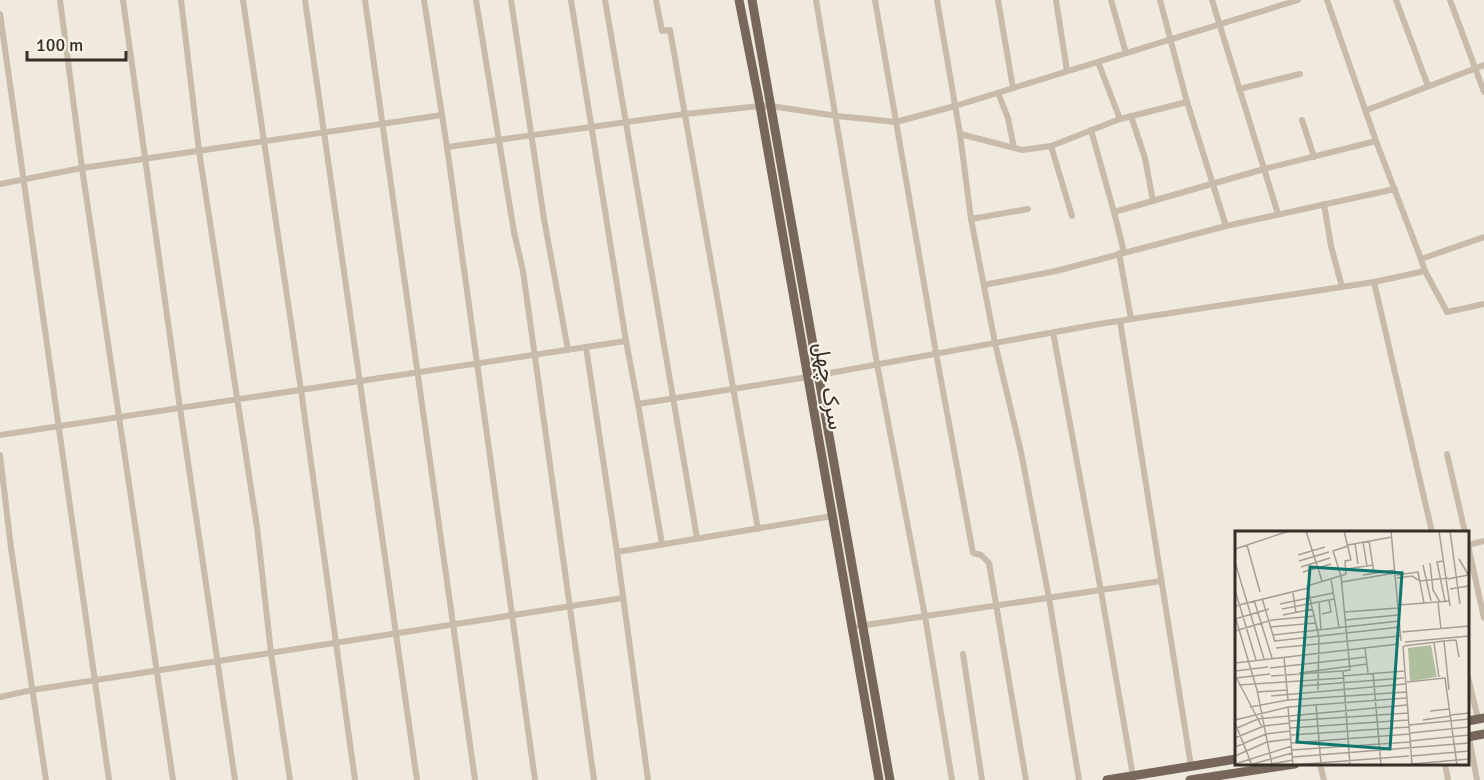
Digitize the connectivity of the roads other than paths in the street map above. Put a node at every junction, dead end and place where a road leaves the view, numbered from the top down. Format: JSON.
{"nodes":[{"id":1,"x":60,"y":0,"type":"edge"},
{"id":2,"x":123,"y":0,"type":"edge"},
{"id":3,"x":181,"y":0,"type":"edge"},
{"id":4,"x":243,"y":0,"type":"edge"},
{"id":5,"x":305,"y":0,"type":"edge"},
{"id":6,"x":365,"y":0,"type":"edge"},
{"id":7,"x":424,"y":0,"type":"edge"},
{"id":8,"x":476,"y":0,"type":"edge"},
{"id":9,"x":511,"y":0,"type":"edge"},
{"id":10,"x":571,"y":0,"type":"edge"},
{"id":11,"x":605,"y":0,"type":"edge"},
{"id":12,"x":656,"y":0,"type":"edge"},
{"id":13,"x":739,"y":0,"type":"edge"},
{"id":14,"x":752,"y":0,"type":"edge"},
{"id":15,"x":816,"y":0,"type":"edge"},
{"id":16,"x":875,"y":0,"type":"edge"},
{"id":17,"x":937,"y":0,"type":"edge"},
{"id":18,"x":998,"y":0,"type":"edge"},
{"id":19,"x":1056,"y":0,"type":"edge"},
{"id":20,"x":1111,"y":0,"type":"edge"},
{"id":21,"x":1160,"y":0,"type":"edge"},
{"id":22,"x":1212,"y":0,"type":"edge"},
{"id":23,"x":1298,"y":0,"type":"edge"},
{"id":24,"x":1327,"y":0,"type":"edge"},
{"id":25,"x":1396,"y":0,"type":"edge"},
{"id":26,"x":1450,"y":0,"type":"edge"},
{"id":27,"x":0,"y":14,"type":"edge"},
{"id":28,"x":1219,"y":25,"type":"junction"},
{"id":29,"x":1170,"y":40,"type":"junction"},
{"id":30,"x":1126,"y":53,"type":"junction"},
{"id":31,"x":1098,"y":62,"type":"junction"},
{"id":32,"x":1484,"y":65,"type":"edge"},
{"id":33,"x":1475,"y":68,"type":"junction"},
{"id":34,"x":1067,"y":71,"type":"junction"},
{"id":35,"x":1300,"y":74,"type":"dead end"},
{"id":36,"x":1428,"y":86,"type":"junction"},
{"id":37,"x":1013,"y":88,"type":"junction"},
{"id":38,"x":1239,"y":89,"type":"junction"},
{"id":39,"x":1484,"y":92,"type":"edge"},
{"id":40,"x":998,"y":93,"type":"junction"},
{"id":41,"x":1187,"y":102,"type":"junction"},
{"id":42,"x":760,"y":106,"type":"junction"},
{"id":43,"x":771,"y":106,"type":"junction"},
{"id":44,"x":955,"y":106,"type":"junction"},
{"id":45,"x":1367,"y":110,"type":"junction"},
{"id":46,"x":685,"y":114,"type":"junction"},
{"id":47,"x":442,"y":115,"type":"junction"},
{"id":48,"x":1131,"y":116,"type":"junction"},
{"id":49,"x":837,"y":117,"type":"junction"},
{"id":50,"x":1120,"y":118,"type":"junction"},
{"id":51,"x":1302,"y":120,"type":"dead end"},
{"id":52,"x":626,"y":122,"type":"junction"},
{"id":53,"x":896,"y":122,"type":"junction"},
{"id":54,"x":383,"y":124,"type":"junction"},
{"id":55,"x":591,"y":127,"type":"junction"},
{"id":56,"x":1091,"y":130,"type":"junction"},
{"id":57,"x":325,"y":132,"type":"junction"},
{"id":58,"x":960,"y":134,"type":"junction"},
{"id":59,"x":531,"y":135,"type":"junction"},
{"id":60,"x":499,"y":140,"type":"junction"},
{"id":61,"x":264,"y":141,"type":"junction"},
{"id":62,"x":1376,"y":141,"type":"junction"},
{"id":63,"x":1051,"y":146,"type":"junction"},
{"id":64,"x":447,"y":147,"type":"junction"},
{"id":65,"x":1014,"y":148,"type":"junction"},
{"id":66,"x":199,"y":151,"type":"junction"},
{"id":67,"x":1314,"y":157,"type":"junction"},
{"id":68,"x":144,"y":159,"type":"junction"},
{"id":69,"x":82,"y":168,"type":"junction"},
{"id":70,"x":1264,"y":169,"type":"junction"},
{"id":71,"x":23,"y":180,"type":"junction"},
{"id":72,"x":0,"y":184,"type":"edge"},
{"id":73,"x":1213,"y":185,"type":"junction"},
{"id":74,"x":1395,"y":189,"type":"junction"},
{"id":75,"x":1153,"y":201,"type":"junction"},
{"id":76,"x":1324,"y":204,"type":"junction"},
{"id":77,"x":1028,"y":209,"type":"dead end"},
{"id":78,"x":1114,"y":212,"type":"junction"},
{"id":79,"x":1278,"y":214,"type":"junction"},
{"id":80,"x":1072,"y":216,"type":"dead end"},
{"id":81,"x":971,"y":219,"type":"junction"},
{"id":82,"x":1226,"y":226,"type":"junction"},
{"id":83,"x":1484,"y":237,"type":"edge"},
{"id":84,"x":1121,"y":253,"type":"junction"},
{"id":85,"x":1421,"y":259,"type":"junction"},
{"id":86,"x":1425,"y":271,"type":"junction"},
{"id":87,"x":1374,"y":282,"type":"junction"},
{"id":88,"x":984,"y":285,"type":"junction"},
{"id":89,"x":1342,"y":287,"type":"junction"},
{"id":90,"x":1484,"y":306,"type":"edge"},
{"id":91,"x":1131,"y":319,"type":"junction"},
{"id":92,"x":1120,"y":321,"type":"junction"},
{"id":93,"x":1053,"y":332,"type":"junction"},
{"id":94,"x":626,"y":341,"type":"junction"},
{"id":95,"x":995,"y":343,"type":"junction"},
{"id":96,"x":586,"y":347,"type":"junction"},
{"id":97,"x":568,"y":350,"type":"junction"},
{"id":98,"x":936,"y":353,"type":"junction"},
{"id":99,"x":534,"y":355,"type":"junction"},
{"id":100,"x":476,"y":363,"type":"junction"},
{"id":101,"x":877,"y":364,"type":"junction"},
{"id":102,"x":418,"y":372,"type":"junction"},
{"id":103,"x":819,"y":375,"type":"junction"},
{"id":104,"x":808,"y":377,"type":"junction"},
{"id":105,"x":359,"y":381,"type":"junction"},
{"id":106,"x":732,"y":389,"type":"junction"},
{"id":107,"x":301,"y":390,"type":"junction"},
{"id":108,"x":674,"y":399,"type":"junction"},
{"id":109,"x":238,"y":400,"type":"junction"},
{"id":110,"x":638,"y":404,"type":"junction"},
{"id":111,"x":180,"y":408,"type":"junction"},
{"id":112,"x":119,"y":417,"type":"junction"},
{"id":113,"x":58,"y":426,"type":"junction"},
{"id":114,"x":0,"y":435,"type":"edge"},
{"id":115,"x":1447,"y":454,"type":"dead end"},
{"id":116,"x":0,"y":455,"type":"edge"},
{"id":117,"x":832,"y":516,"type":"junction"},
{"id":118,"x":758,"y":528,"type":"junction"},
{"id":119,"x":1432,"y":531,"type":"edge"},
{"id":120,"x":1465,"y":531,"type":"edge"},
{"id":121,"x":698,"y":538,"type":"junction"},
{"id":122,"x":1484,"y":541,"type":"edge"},
{"id":123,"x":662,"y":544,"type":"junction"},
{"id":124,"x":1469,"y":545,"type":"edge"},
{"id":125,"x":617,"y":552,"type":"junction"},
{"id":126,"x":1469,"y":554,"type":"edge"},
{"id":127,"x":1161,"y":581,"type":"junction"},
{"id":128,"x":1101,"y":591,"type":"junction"},
{"id":129,"x":623,"y":598,"type":"junction"},
{"id":130,"x":1049,"y":598,"type":"junction"},
{"id":131,"x":570,"y":606,"type":"junction"},
{"id":132,"x":998,"y":606,"type":"junction"},
{"id":133,"x":512,"y":615,"type":"junction"},
{"id":134,"x":925,"y":616,"type":"junction"},
{"id":135,"x":1484,"y":618,"type":"edge"},
{"id":136,"x":454,"y":624,"type":"junction"},
{"id":137,"x":863,"y":626,"type":"junction"},
{"id":138,"x":851,"y":627,"type":"junction"},
{"id":139,"x":396,"y":633,"type":"junction"},
{"id":140,"x":336,"y":643,"type":"junction"},
{"id":141,"x":271,"y":653,"type":"junction"},
{"id":142,"x":963,"y":654,"type":"dead end"},
{"id":143,"x":218,"y":662,"type":"junction"},
{"id":144,"x":158,"y":671,"type":"junction"},
{"id":145,"x":95,"y":681,"type":"junction"},
{"id":146,"x":1469,"y":686,"type":"edge"},
{"id":147,"x":32,"y":690,"type":"junction"},
{"id":148,"x":0,"y":697,"type":"edge"},
{"id":149,"x":1476,"y":719,"type":"edge"},
{"id":150,"x":1484,"y":734,"type":"edge"},
{"id":151,"x":1469,"y":737,"type":"edge"},
{"id":152,"x":1469,"y":742,"type":"edge"},
{"id":153,"x":1235,"y":759,"type":"edge"},
{"id":154,"x":1289,"y":765,"type":"edge"},
{"id":155,"x":1320,"y":765,"type":"edge"},
{"id":156,"x":1445,"y":765,"type":"edge"},
{"id":157,"x":1191,"y":766,"type":"junction"},
{"id":158,"x":1133,"y":776,"type":"junction"},
{"id":159,"x":1216,"y":778,"type":"edge"},
{"id":160,"x":45,"y":780,"type":"edge"},
{"id":161,"x":109,"y":780,"type":"edge"},
{"id":162,"x":173,"y":780,"type":"edge"},
{"id":163,"x":235,"y":780,"type":"edge"},
{"id":164,"x":290,"y":780,"type":"edge"},
{"id":165,"x":355,"y":780,"type":"edge"},
{"id":166,"x":417,"y":780,"type":"edge"},
{"id":167,"x":475,"y":780,"type":"edge"},
{"id":168,"x":535,"y":780,"type":"edge"},
{"id":169,"x":594,"y":780,"type":"edge"},
{"id":170,"x":648,"y":780,"type":"edge"},
{"id":171,"x":879,"y":780,"type":"edge"},
{"id":172,"x":891,"y":780,"type":"edge"},
{"id":173,"x":952,"y":780,"type":"edge"},
{"id":174,"x":982,"y":780,"type":"edge"},
{"id":175,"x":1026,"y":780,"type":"edge"},
{"id":176,"x":1079,"y":780,"type":"edge"},
{"id":177,"x":1107,"y":780,"type":"edge"},
{"id":178,"x":1190,"y":780,"type":"edge"},
{"id":179,"x":1324,"y":780,"type":"edge"},
{"id":180,"x":1448,"y":780,"type":"edge"},
{"id":181,"x":1477,"y":780,"type":"edge"}],
"edges":[{"from":1,"to":69,"type":"street"},
{"from":2,"to":68,"type":"street"},
{"from":3,"to":66,"type":"street"},
{"from":4,"to":61,"type":"street"},
{"from":5,"to":57,"type":"street"},
{"from":6,"to":54,"type":"street"},
{"from":7,"to":47,"type":"street"},
{"from":8,"to":60,"type":"street"},
{"from":9,"to":59,"type":"street"},
{"from":10,"to":55,"type":"street"},
{"from":11,"to":52,"type":"street"},
{"from":12,"to":46,"type":"street"},
{"from":13,"to":42,"type":"main road","name":"سرک چهل"},
{"from":14,"to":43,"type":"main road"},
{"from":15,"to":49,"type":"street"},
{"from":16,"to":53,"type":"street"},
{"from":17,"to":44,"type":"street"},
{"from":18,"to":37,"type":"street"},
{"from":19,"to":34,"type":"street"},
{"from":20,"to":30,"type":"street"},
{"from":21,"to":29,"type":"street"},
{"from":22,"to":28,"type":"street"},
{"from":23,"to":28,"type":"street"},
{"from":24,"to":45,"type":"street"},
{"from":25,"to":36,"type":"street"},
{"from":26,"to":33,"type":"street"},
{"from":27,"to":71,"type":"street"},
{"from":28,"to":29,"type":"street"},
{"from":28,"to":38,"type":"street"},
{"from":29,"to":30,"type":"street"},
{"from":29,"to":41,"type":"street"},
{"from":30,"to":31,"type":"street"},
{"from":31,"to":34,"type":"street"},
{"from":31,"to":50,"type":"street"},
{"from":32,"to":33,"type":"street"},
{"from":33,"to":36,"type":"street"},
{"from":33,"to":39,"type":"street"},
{"from":34,"to":37,"type":"street"},
{"from":35,"to":38,"type":"street"},
{"from":36,"to":45,"type":"street"},
{"from":37,"to":40,"type":"street"},
{"from":38,"to":70,"type":"street"},
{"from":40,"to":44,"type":"street"},
{"from":40,"to":65,"type":"street"},
{"from":41,"to":48,"type":"street"},
{"from":41,"to":73,"type":"street"},
{"from":42,"to":43,"type":"street"},
{"from":42,"to":46,"type":"street"},
{"from":42,"to":104,"type":"main road","name":"سرک چهل"},
{"from":43,"to":49,"type":"street"},
{"from":43,"to":103,"type":"main road"},
{"from":44,"to":53,"type":"street"},
{"from":44,"to":58,"type":"street"},
{"from":45,"to":62,"type":"street"},
{"from":46,"to":52,"type":"street"},
{"from":46,"to":106,"type":"street"},
{"from":47,"to":54,"type":"street"},
{"from":47,"to":64,"type":"street"},
{"from":48,"to":50,"type":"street"},
{"from":48,"to":75,"type":"street"},
{"from":49,"to":53,"type":"street"},
{"from":49,"to":101,"type":"street"},
{"from":50,"to":56,"type":"street"},
{"from":51,"to":67,"type":"street"},
{"from":52,"to":55,"type":"street"},
{"from":52,"to":108,"type":"street"},
{"from":53,"to":98,"type":"street"},
{"from":54,"to":57,"type":"street"},
{"from":54,"to":102,"type":"street"},
{"from":55,"to":59,"type":"street"},
{"from":55,"to":94,"type":"street"},
{"from":56,"to":63,"type":"street"},
{"from":56,"to":78,"type":"street"},
{"from":57,"to":61,"type":"street"},
{"from":57,"to":105,"type":"street"},
{"from":58,"to":65,"type":"street"},
{"from":58,"to":81,"type":"street"},
{"from":59,"to":60,"type":"street"},
{"from":59,"to":97,"type":"street"},
{"from":60,"to":64,"type":"street"},
{"from":60,"to":99,"type":"street"},
{"from":61,"to":66,"type":"street"},
{"from":61,"to":107,"type":"street"},
{"from":62,"to":67,"type":"street"},
{"from":62,"to":74,"type":"street"},
{"from":63,"to":65,"type":"street"},
{"from":63,"to":80,"type":"street"},
{"from":64,"to":100,"type":"street"},
{"from":66,"to":68,"type":"street"},
{"from":66,"to":109,"type":"street"},
{"from":67,"to":70,"type":"street"},
{"from":68,"to":69,"type":"street"},
{"from":68,"to":111,"type":"street"},
{"from":69,"to":71,"type":"street"},
{"from":69,"to":112,"type":"street"},
{"from":70,"to":73,"type":"street"},
{"from":70,"to":79,"type":"street"},
{"from":71,"to":72,"type":"street"},
{"from":71,"to":113,"type":"street"},
{"from":73,"to":75,"type":"street"},
{"from":73,"to":82,"type":"street"},
{"from":74,"to":76,"type":"street"},
{"from":74,"to":85,"type":"street"},
{"from":75,"to":78,"type":"street"},
{"from":76,"to":79,"type":"street"},
{"from":76,"to":89,"type":"street"},
{"from":77,"to":81,"type":"street"},
{"from":78,"to":84,"type":"street"},
{"from":79,"to":82,"type":"street"},
{"from":81,"to":88,"type":"street"},
{"from":82,"to":84,"type":"street"},
{"from":83,"to":85,"type":"street"},
{"from":84,"to":88,"type":"street"},
{"from":84,"to":91,"type":"street"},
{"from":85,"to":86,"type":"street"},
{"from":86,"to":87,"type":"street"},
{"from":86,"to":90,"type":"street"},
{"from":87,"to":89,"type":"street"},
{"from":87,"to":119,"type":"street"},
{"from":88,"to":95,"type":"street"},
{"from":89,"to":91,"type":"street"},
{"from":91,"to":92,"type":"street"},
{"from":92,"to":93,"type":"street"},
{"from":92,"to":127,"type":"street"},
{"from":93,"to":95,"type":"street"},
{"from":93,"to":128,"type":"street"},
{"from":94,"to":96,"type":"street"},
{"from":94,"to":110,"type":"street"},
{"from":95,"to":98,"type":"street"},
{"from":95,"to":130,"type":"street"},
{"from":96,"to":97,"type":"street"},
{"from":96,"to":125,"type":"street"},
{"from":97,"to":99,"type":"street"},
{"from":98,"to":101,"type":"street"},
{"from":98,"to":132,"type":"street"},
{"from":99,"to":100,"type":"street"},
{"from":99,"to":131,"type":"street"},
{"from":100,"to":102,"type":"street"},
{"from":100,"to":133,"type":"street"},
{"from":101,"to":103,"type":"street"},
{"from":101,"to":134,"type":"street"},
{"from":102,"to":105,"type":"street"},
{"from":102,"to":136,"type":"street"},
{"from":103,"to":104,"type":"street"},
{"from":103,"to":137,"type":"main road"},
{"from":104,"to":106,"type":"street"},
{"from":104,"to":117,"type":"main road","name":"سرک چهل"},
{"from":105,"to":107,"type":"street"},
{"from":105,"to":139,"type":"street"},
{"from":106,"to":108,"type":"street"},
{"from":106,"to":118,"type":"street"},
{"from":107,"to":109,"type":"street"},
{"from":107,"to":140,"type":"street"},
{"from":108,"to":110,"type":"street"},
{"from":108,"to":121,"type":"street"},
{"from":109,"to":111,"type":"street"},
{"from":109,"to":141,"type":"street"},
{"from":110,"to":123,"type":"street"},
{"from":111,"to":112,"type":"street"},
{"from":111,"to":143,"type":"street"},
{"from":112,"to":113,"type":"street"},
{"from":112,"to":144,"type":"street"},
{"from":113,"to":114,"type":"street"},
{"from":113,"to":145,"type":"street"},
{"from":115,"to":120,"type":"street"},
{"from":116,"to":147,"type":"street"},
{"from":117,"to":118,"type":"street"},
{"from":117,"to":138,"type":"main road","name":"سرک چهل"},
{"from":118,"to":121,"type":"street"},
{"from":121,"to":123,"type":"street"},
{"from":122,"to":124,"type":"street"},
{"from":123,"to":125,"type":"street"},
{"from":125,"to":129,"type":"street"},
{"from":126,"to":135,"type":"street"},
{"from":127,"to":128,"type":"street"},
{"from":127,"to":157,"type":"street"},
{"from":128,"to":130,"type":"street"},
{"from":128,"to":158,"type":"street"},
{"from":129,"to":131,"type":"street"},
{"from":129,"to":170,"type":"street"},
{"from":130,"to":132,"type":"street"},
{"from":130,"to":176,"type":"street"},
{"from":131,"to":133,"type":"street"},
{"from":131,"to":169,"type":"street"},
{"from":132,"to":134,"type":"street"},
{"from":132,"to":175,"type":"street"},
{"from":133,"to":136,"type":"street"},
{"from":133,"to":168,"type":"street"},
{"from":134,"to":137,"type":"street"},
{"from":134,"to":173,"type":"street"},
{"from":136,"to":139,"type":"street"},
{"from":136,"to":167,"type":"street"},
{"from":137,"to":138,"type":"street"},
{"from":137,"to":172,"type":"main road"},
{"from":138,"to":171,"type":"main road","name":"سرک چهل"},
{"from":139,"to":140,"type":"street"},
{"from":139,"to":166,"type":"street"},
{"from":140,"to":141,"type":"street"},
{"from":140,"to":165,"type":"street"},
{"from":141,"to":143,"type":"street"},
{"from":141,"to":164,"type":"street"},
{"from":142,"to":174,"type":"street"},
{"from":143,"to":144,"type":"street"},
{"from":143,"to":163,"type":"street"},
{"from":144,"to":145,"type":"street"},
{"from":144,"to":162,"type":"street"},
{"from":145,"to":147,"type":"street"},
{"from":145,"to":161,"type":"street"},
{"from":146,"to":149,"type":"street"},
{"from":147,"to":148,"type":"street"},
{"from":147,"to":160,"type":"street"},
{"from":150,"to":151,"type":"main road"},
{"from":152,"to":181,"type":"street"},
{"from":153,"to":157,"type":"main road"},
{"from":154,"to":159,"type":"main road"},
{"from":155,"to":179,"type":"street"},
{"from":156,"to":180,"type":"street"},
{"from":157,"to":158,"type":"main road"},
{"from":158,"to":177,"type":"main road"},
{"from":159,"to":178,"type":"main road"}]}
